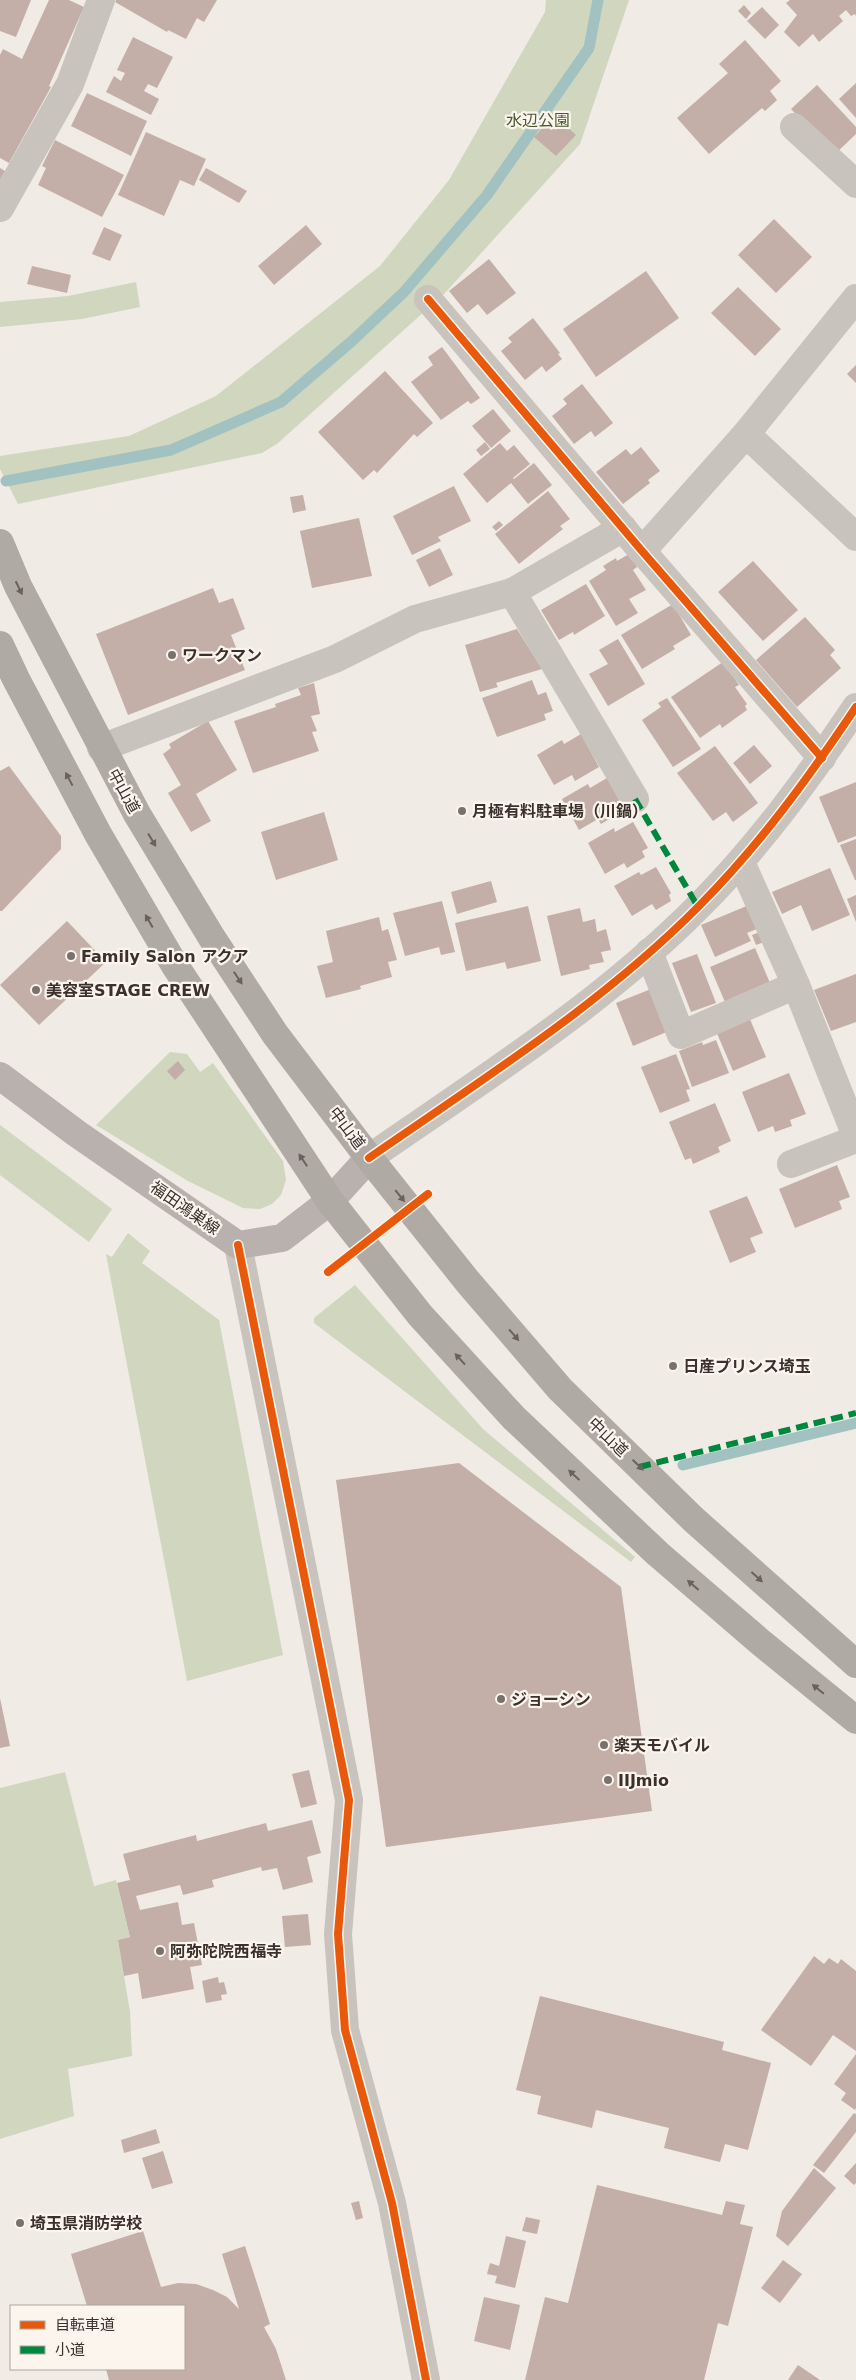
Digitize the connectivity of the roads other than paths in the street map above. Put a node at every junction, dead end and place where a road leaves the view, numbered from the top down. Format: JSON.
{"nodes":[{"id":1,"x":101,"y":0,"type":"edge"},
{"id":2,"x":794,"y":127,"type":"dead end"},
{"id":3,"x":856,"y":184,"type":"edge"},
{"id":4,"x":0,"y":208,"type":"edge"},
{"id":5,"x":856,"y":298,"type":"edge"},
{"id":6,"x":428,"y":299,"type":"dead end"},
{"id":7,"x":746,"y":434,"type":"junction"},
{"id":8,"x":623,"y":528,"type":"junction"},
{"id":9,"x":856,"y":537,"type":"edge"},
{"id":10,"x":0,"y":544,"type":"edge"},
{"id":11,"x":642,"y":551,"type":"junction"},
{"id":12,"x":512,"y":592,"type":"junction"},
{"id":13,"x":0,"y":645,"type":"edge"},
{"id":14,"x":856,"y":707,"type":"edge"},
{"id":15,"x":100,"y":748,"type":"junction"},
{"id":16,"x":822,"y":758,"type":"junction"},
{"id":17,"x":635,"y":799,"type":"dead end"},
{"id":18,"x":741,"y":862,"type":"junction"},
{"id":19,"x":649,"y":952,"type":"junction"},
{"id":20,"x":796,"y":985,"type":"junction"},
{"id":21,"x":0,"y":1076,"type":"edge"},
{"id":22,"x":856,"y":1137,"type":"edge"},
{"id":23,"x":370,"y":1158,"type":"junction"},
{"id":24,"x":791,"y":1164,"type":"dead end"},
{"id":25,"x":330,"y":1201,"type":"junction"},
{"id":26,"x":238,"y":1245,"type":"junction"},
{"id":27,"x":856,"y":1664,"type":"edge"},
{"id":28,"x":856,"y":1720,"type":"edge"},
{"id":29,"x":426,"y":2380,"type":"edge"}],
"edges":[{"from":1,"to":4,"type":"street"},
{"from":2,"to":3,"type":"street"},
{"from":5,"to":7,"type":"street"},
{"from":6,"to":8,"type":"street"},
{"from":7,"to":9,"type":"street"},
{"from":7,"to":11,"type":"street"},
{"from":8,"to":11,"type":"street"},
{"from":8,"to":12,"type":"street"},
{"from":10,"to":15,"type":"highway","name":"中山道","one_way":true},
{"from":11,"to":16,"type":"street"},
{"from":12,"to":15,"type":"street"},
{"from":12,"to":17,"type":"street"},
{"from":25,"to":13,"type":"highway","one_way":true},
{"from":14,"to":16,"type":"street"},
{"from":15,"to":23,"type":"highway","name":"中山道","one_way":true},
{"from":16,"to":18,"type":"street"},
{"from":18,"to":19,"type":"street"},
{"from":18,"to":20,"type":"street"},
{"from":19,"to":20,"type":"street"},
{"from":19,"to":23,"type":"street"},
{"from":20,"to":22,"type":"street"},
{"from":21,"to":26,"type":"main road","name":"福田鴻巣線"},
{"from":22,"to":24,"type":"street"},
{"from":23,"to":25,"type":"main road"},
{"from":23,"to":27,"type":"highway","name":"中山道","one_way":true},
{"from":25,"to":26,"type":"main road"},
{"from":28,"to":25,"type":"highway","one_way":true},
{"from":26,"to":29,"type":"street"}]}
